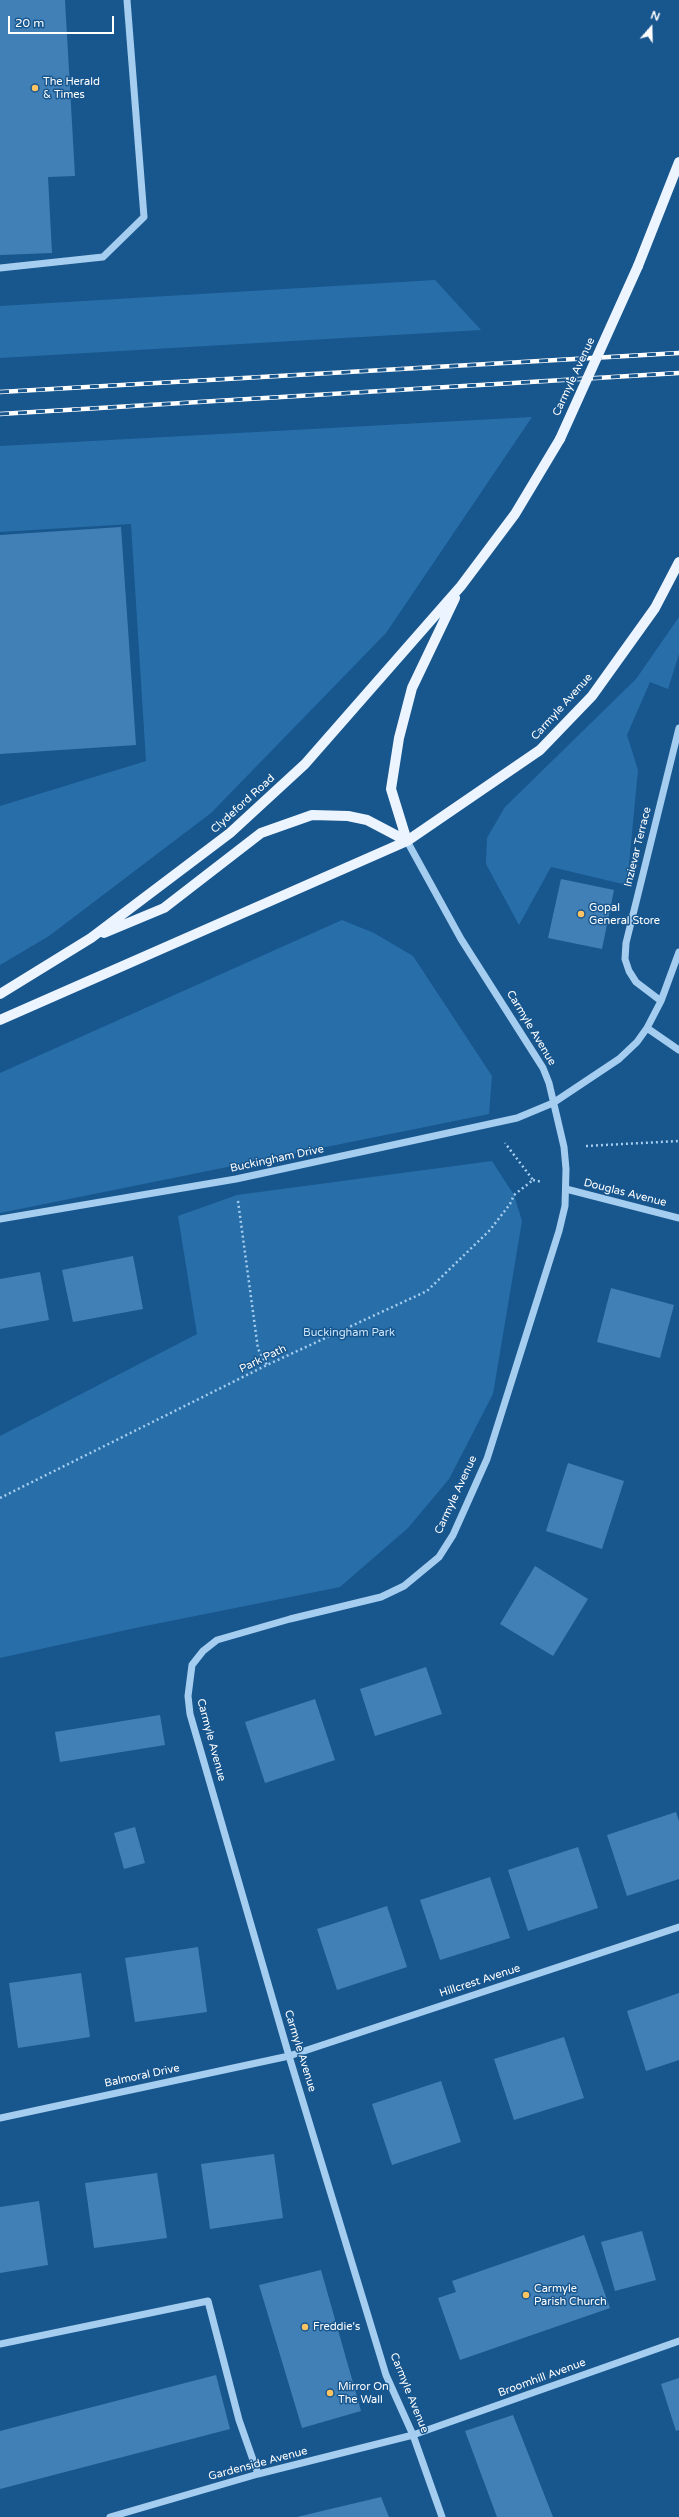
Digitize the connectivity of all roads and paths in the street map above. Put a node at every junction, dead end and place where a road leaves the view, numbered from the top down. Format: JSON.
{"nodes":[{"id":1,"x":127,"y":0,"type":"edge"},
{"id":2,"x":679,"y":162,"type":"edge"},
{"id":3,"x":0,"y":268,"type":"edge"},
{"id":4,"x":679,"y":562,"type":"edge"},
{"id":5,"x":461,"y":586,"type":"junction"},
{"id":6,"x":679,"y":728,"type":"edge"},
{"id":7,"x":407,"y":841,"type":"junction"},
{"id":8,"x":91,"y":938,"type":"junction"},
{"id":9,"x":679,"y":952,"type":"edge"},
{"id":10,"x":0,"y":994,"type":"edge"},
{"id":11,"x":661,"y":1001,"type":"junction"},
{"id":12,"x":0,"y":1020,"type":"edge"},
{"id":13,"x":648,"y":1028,"type":"junction"},
{"id":14,"x":679,"y":1050,"type":"edge"},
{"id":15,"x":553,"y":1103,"type":"junction"},
{"id":16,"x":489,"y":1125,"type":"junction"},
{"id":17,"x":679,"y":1142,"type":"edge"},
{"id":18,"x":564,"y":1147,"type":"junction"},
{"id":19,"x":236,"y":1179,"type":"junction"},
{"id":20,"x":566,"y":1189,"type":"junction"},
{"id":21,"x":679,"y":1218,"type":"edge"},
{"id":22,"x":0,"y":1219,"type":"edge"},
{"id":23,"x":267,"y":1365,"type":"junction"},
{"id":24,"x":0,"y":1498,"type":"edge"},
{"id":25,"x":679,"y":1927,"type":"edge"},
{"id":26,"x":289,"y":2056,"type":"junction"},
{"id":27,"x":0,"y":2118,"type":"edge"},
{"id":28,"x":679,"y":2341,"type":"edge"},
{"id":29,"x":0,"y":2344,"type":"edge"},
{"id":30,"x":413,"y":2435,"type":"junction"},
{"id":31,"x":258,"y":2474,"type":"junction"},
{"id":32,"x":110,"y":2517,"type":"edge"},
{"id":33,"x":442,"y":2517,"type":"edge"}],
"edges":[{"from":1,"to":3,"type":"street"},
{"from":2,"to":5,"type":"main road","name":"Carmyle Avenue","bridge":true},
{"from":4,"to":7,"type":"main road","name":"Carmyle Avenue"},
{"from":5,"to":7,"type":"main road"},
{"from":5,"to":8,"type":"main road","name":"Clydeford Road"},
{"from":6,"to":11,"type":"street","name":"Inzievar Terrace"},
{"from":7,"to":8,"type":"main road"},
{"from":7,"to":12,"type":"main road"},
{"from":7,"to":15,"type":"street","name":"Carmyle Avenue"},
{"from":8,"to":10,"type":"main road","name":"Clydeford Road"},
{"from":9,"to":11,"type":"street"},
{"from":11,"to":13,"type":"street","name":"Buckingham Drive"},
{"from":13,"to":14,"type":"street"},
{"from":13,"to":15,"type":"street","name":"Buckingham Drive"},
{"from":15,"to":16,"type":"street","name":"Buckingham Drive"},
{"from":15,"to":18,"type":"street","name":"Carmyle Avenue"},
{"from":16,"to":19,"type":"street","name":"Buckingham Drive"},
{"from":16,"to":23,"type":"path","name":"Park Path"},
{"from":17,"to":18,"type":"path"},
{"from":18,"to":20,"type":"street","name":"Carmyle Avenue"},
{"from":19,"to":22,"type":"street","name":"Buckingham Drive"},
{"from":19,"to":23,"type":"path"},
{"from":20,"to":21,"type":"street","name":"Douglas Avenue"},
{"from":20,"to":26,"type":"street","name":"Carmyle Avenue"},
{"from":23,"to":24,"type":"path","name":"Park Path"},
{"from":25,"to":26,"type":"street","name":"Hillcrest Avenue"},
{"from":26,"to":27,"type":"street","name":"Balmoral Drive"},
{"from":26,"to":30,"type":"street","name":"Carmyle Avenue"},
{"from":28,"to":30,"type":"street","name":"Broomhill Avenue"},
{"from":29,"to":31,"type":"street"},
{"from":30,"to":31,"type":"street","name":"Gardenside Avenue"},
{"from":30,"to":33,"type":"street","name":"Carmyle Avenue"},
{"from":31,"to":32,"type":"street","name":"Gardenside Avenue"}]}
